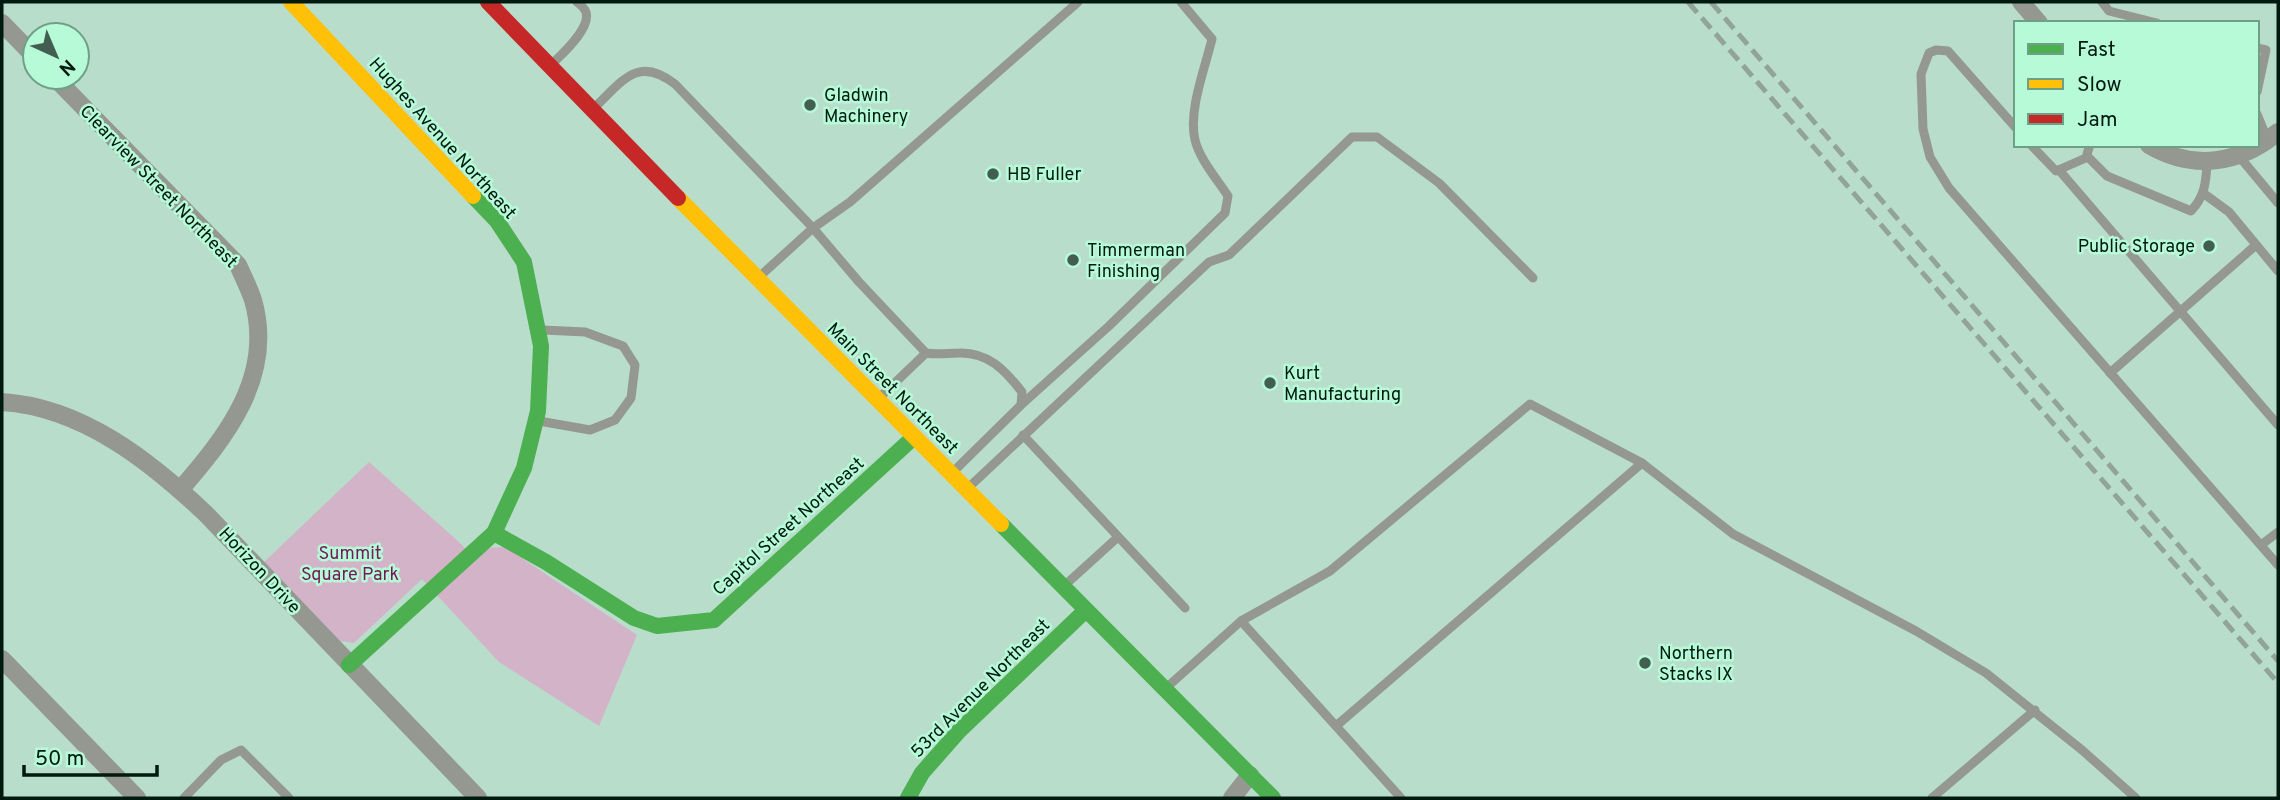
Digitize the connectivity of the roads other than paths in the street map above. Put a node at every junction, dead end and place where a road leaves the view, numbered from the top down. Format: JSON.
{"nodes":[{"id":1,"x":291,"y":2,"type":"edge"},
{"id":2,"x":488,"y":2,"type":"edge"},
{"id":3,"x":577,"y":2,"type":"edge"},
{"id":4,"x":1078,"y":2,"type":"edge"},
{"id":5,"x":1181,"y":2,"type":"edge"},
{"id":6,"x":2021,"y":2,"type":"edge"},
{"id":7,"x":2102,"y":2,"type":"edge"},
{"id":8,"x":2037,"y":21,"type":"edge"},
{"id":9,"x":2150,"y":21,"type":"edge"},
{"id":10,"x":2,"y":23,"type":"edge"},
{"id":11,"x":21,"y":43,"type":"edge"},
{"id":12,"x":2259,"y":48,"type":"edge"},
{"id":13,"x":551,"y":66,"type":"junction"},
{"id":14,"x":2259,"y":83,"type":"edge"},
{"id":15,"x":68,"y":91,"type":"edge"},
{"id":16,"x":593,"y":110,"type":"junction"},
{"id":17,"x":2259,"y":117,"type":"edge"},
{"id":18,"x":2014,"y":126,"type":"edge"},
{"id":19,"x":2273,"y":136,"type":"edge"},
{"id":20,"x":2033,"y":147,"type":"edge"},
{"id":21,"x":2090,"y":147,"type":"edge"},
{"id":22,"x":2153,"y":147,"type":"edge"},
{"id":23,"x":2254,"y":147,"type":"edge"},
{"id":24,"x":2238,"y":156,"type":"junction"},
{"id":25,"x":2088,"y":157,"type":"junction"},
{"id":26,"x":2207,"y":163,"type":"junction"},
{"id":27,"x":2059,"y":170,"type":"junction"},
{"id":28,"x":2203,"y":193,"type":"junction"},
{"id":29,"x":2278,"y":203,"type":"edge"},
{"id":30,"x":813,"y":228,"type":"junction"},
{"id":31,"x":2256,"y":245,"type":"junction"},
{"id":32,"x":2278,"y":271,"type":"edge"},
{"id":33,"x":1533,"y":278,"type":"dead end"},
{"id":34,"x":758,"y":279,"type":"junction"},
{"id":35,"x":2180,"y":311,"type":"junction"},
{"id":36,"x":537,"y":330,"type":"junction"},
{"id":37,"x":926,"y":353,"type":"junction"},
{"id":38,"x":2110,"y":373,"type":"junction"},
{"id":39,"x":877,"y":400,"type":"junction"},
{"id":40,"x":2,"y":402,"type":"edge"},
{"id":41,"x":1021,"y":405,"type":"junction"},
{"id":42,"x":536,"y":421,"type":"junction"},
{"id":43,"x":2278,"y":425,"type":"edge"},
{"id":44,"x":1023,"y":435,"type":"junction"},
{"id":45,"x":914,"y":437,"type":"junction"},
{"id":46,"x":1642,"y":463,"type":"junction"},
{"id":47,"x":951,"y":474,"type":"junction"},
{"id":48,"x":966,"y":489,"type":"junction"},
{"id":49,"x":180,"y":490,"type":"junction"},
{"id":50,"x":2278,"y":532,"type":"edge"},
{"id":51,"x":494,"y":533,"type":"junction"},
{"id":52,"x":1118,"y":537,"type":"junction"},
{"id":53,"x":2261,"y":545,"type":"junction"},
{"id":54,"x":2278,"y":565,"type":"edge"},
{"id":55,"x":1063,"y":587,"type":"junction"},
{"id":56,"x":1185,"y":608,"type":"dead end"},
{"id":57,"x":1086,"y":610,"type":"junction"},
{"id":58,"x":1241,"y":621,"type":"junction"},
{"id":59,"x":2,"y":659,"type":"edge"},
{"id":60,"x":349,"y":665,"type":"junction"},
{"id":61,"x":1164,"y":689,"type":"junction"},
{"id":62,"x":2035,"y":710,"type":"junction"},
{"id":63,"x":1336,"y":726,"type":"junction"},
{"id":64,"x":1250,"y":775,"type":"junction"},
{"id":65,"x":137,"y":798,"type":"edge"},
{"id":66,"x":184,"y":798,"type":"edge"},
{"id":67,"x":289,"y":798,"type":"edge"},
{"id":68,"x":478,"y":798,"type":"edge"},
{"id":69,"x":908,"y":798,"type":"edge"},
{"id":70,"x":1232,"y":798,"type":"edge"},
{"id":71,"x":1273,"y":798,"type":"edge"},
{"id":72,"x":1401,"y":798,"type":"edge"},
{"id":73,"x":1931,"y":798,"type":"edge"},
{"id":74,"x":2136,"y":798,"type":"edge"}],
"edges":[{"from":1,"to":36,"type":"street","name":"Hughes Avenue Northeast"},
{"from":2,"to":13,"type":"street","name":"Main Street Northeast"},
{"from":3,"to":13,"type":"lane"},
{"from":4,"to":30,"type":"lane"},
{"from":5,"to":41,"type":"lane"},
{"from":6,"to":8,"type":"street"},
{"from":7,"to":9,"type":"lane"},
{"from":10,"to":11,"type":"street"},
{"from":12,"to":14,"type":"lane"},
{"from":13,"to":16,"type":"street","name":"Main Street Northeast"},
{"from":15,"to":49,"type":"street","name":"Clearview Street Northeast"},
{"from":16,"to":30,"type":"lane"},
{"from":16,"to":34,"type":"street","name":"Main Street Northeast"},
{"from":17,"to":19,"type":"lane"},
{"from":18,"to":38,"type":"lane"},
{"from":20,"to":27,"type":"lane"},
{"from":21,"to":25,"type":"lane"},
{"from":22,"to":26,"type":"street"},
{"from":23,"to":24,"type":"street"},
{"from":24,"to":26,"type":"street"},
{"from":24,"to":29,"type":"lane"},
{"from":25,"to":27,"type":"lane"},
{"from":25,"to":28,"type":"lane"},
{"from":26,"to":28,"type":"lane"},
{"from":27,"to":35,"type":"lane"},
{"from":28,"to":31,"type":"lane"},
{"from":30,"to":34,"type":"lane"},
{"from":30,"to":37,"type":"lane"},
{"from":31,"to":32,"type":"lane"},
{"from":31,"to":35,"type":"lane"},
{"from":33,"to":44,"type":"lane"},
{"from":34,"to":39,"type":"street","name":"Main Street Northeast"},
{"from":35,"to":38,"type":"lane"},
{"from":35,"to":43,"type":"lane"},
{"from":36,"to":42,"type":"street","name":"Hughes Avenue Northeast"},
{"from":36,"to":42,"type":"lane"},
{"from":37,"to":39,"type":"lane"},
{"from":37,"to":41,"type":"lane"},
{"from":38,"to":53,"type":"lane"},
{"from":39,"to":45,"type":"street","name":"Main Street Northeast"},
{"from":40,"to":49,"type":"street","name":"Horizon Drive"},
{"from":41,"to":47,"type":"lane"},
{"from":42,"to":51,"type":"street","name":"Hughes Avenue Northeast"},
{"from":44,"to":48,"type":"lane"},
{"from":44,"to":52,"type":"lane"},
{"from":45,"to":47,"type":"street","name":"Main Street Northeast"},
{"from":45,"to":51,"type":"street","name":"Capitol Street Northeast"},
{"from":46,"to":58,"type":"lane"},
{"from":46,"to":62,"type":"lane"},
{"from":46,"to":63,"type":"lane"},
{"from":47,"to":48,"type":"street","name":"Main Street Northeast"},
{"from":48,"to":55,"type":"street","name":"Main Street Northeast"},
{"from":49,"to":60,"type":"street","name":"Horizon Drive"},
{"from":50,"to":53,"type":"lane"},
{"from":51,"to":60,"type":"street","name":"Hughes Avenue Northeast"},
{"from":52,"to":55,"type":"lane"},
{"from":52,"to":56,"type":"lane"},
{"from":53,"to":54,"type":"lane"},
{"from":55,"to":57,"type":"street","name":"Main Street Northeast"},
{"from":57,"to":61,"type":"street","name":"Main Street Northeast"},
{"from":57,"to":69,"type":"street","name":"53rd Avenue Northeast"},
{"from":58,"to":61,"type":"lane"},
{"from":58,"to":63,"type":"lane"},
{"from":59,"to":65,"type":"street"},
{"from":60,"to":68,"type":"street","name":"Horizon Drive"},
{"from":61,"to":64,"type":"street","name":"Main Street Northeast"},
{"from":62,"to":73,"type":"lane"},
{"from":62,"to":74,"type":"lane"},
{"from":63,"to":72,"type":"lane"},
{"from":64,"to":70,"type":"street"},
{"from":64,"to":71,"type":"street","name":"Main Street Northeast"},
{"from":66,"to":67,"type":"lane"}]}
